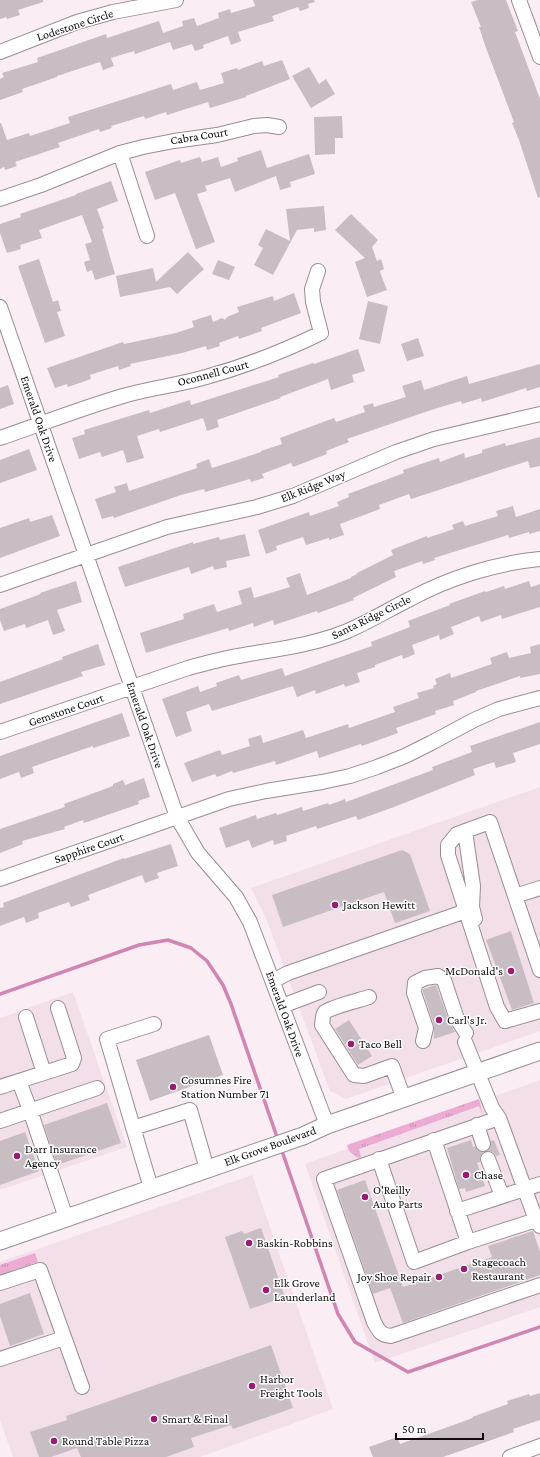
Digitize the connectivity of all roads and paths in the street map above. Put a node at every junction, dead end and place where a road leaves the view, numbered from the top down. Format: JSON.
{"nodes":[{"id":1,"x":176,"y":0,"type":"edge"},
{"id":2,"x":519,"y":0,"type":"edge"},
{"id":3,"x":539,"y":50,"type":"edge"},
{"id":4,"x":0,"y":52,"type":"edge"},
{"id":5,"x":280,"y":127,"type":"dead end"},
{"id":6,"x":120,"y":153,"type":"junction"},
{"id":7,"x":0,"y":199,"type":"edge"},
{"id":8,"x":147,"y":236,"type":"dead end"},
{"id":9,"x":318,"y":271,"type":"dead end"},
{"id":10,"x":0,"y":307,"type":"edge"},
{"id":11,"x":540,"y":414,"type":"edge"},
{"id":12,"x":40,"y":424,"type":"junction"},
{"id":13,"x":0,"y":438,"type":"edge"},
{"id":14,"x":86,"y":555,"type":"junction"},
{"id":15,"x":540,"y":559,"type":"edge"},
{"id":16,"x":0,"y":585,"type":"edge"},
{"id":17,"x":131,"y":687,"type":"junction"},
{"id":18,"x":540,"y":698,"type":"edge"},
{"id":19,"x":0,"y":732,"type":"edge"},
{"id":20,"x":177,"y":817,"type":"junction"},
{"id":21,"x":465,"y":831,"type":"junction"},
{"id":22,"x":0,"y":879,"type":"edge"},
{"id":23,"x":540,"y":888,"type":"edge"},
{"id":24,"x":515,"y":896,"type":"junction"},
{"id":25,"x":466,"y":911,"type":"junction"},
{"id":26,"x":540,"y":970,"type":"edge"},
{"id":27,"x":273,"y":981,"type":"junction"},
{"id":28,"x":319,"y":992,"type":"dead end"},
{"id":29,"x":369,"y":997,"type":"dead end"},
{"id":30,"x":282,"y":1006,"type":"junction"},
{"id":31,"x":58,"y":1008,"type":"dead end"},
{"id":32,"x":540,"y":1011,"type":"edge"},
{"id":33,"x":26,"y":1017,"type":"dead end"},
{"id":34,"x":509,"y":1020,"type":"junction"},
{"id":35,"x":154,"y":1024,"type":"dead end"},
{"id":36,"x":422,"y":1041,"type":"dead end"},
{"id":37,"x":540,"y":1051,"type":"edge"},
{"id":38,"x":477,"y":1072,"type":"junction"},
{"id":39,"x":44,"y":1073,"type":"junction"},
{"id":40,"x":19,"y":1081,"type":"junction"},
{"id":41,"x":0,"y":1087,"type":"edge"},
{"id":42,"x":97,"y":1088,"type":"dead end"},
{"id":43,"x":404,"y":1099,"type":"junction"},
{"id":44,"x":30,"y":1110,"type":"junction"},
{"id":45,"x":499,"y":1118,"type":"junction"},
{"id":46,"x":0,"y":1121,"type":"edge"},
{"id":47,"x":327,"y":1125,"type":"junction"},
{"id":48,"x":476,"y":1125,"type":"junction"},
{"id":49,"x":133,"y":1128,"type":"junction"},
{"id":50,"x":434,"y":1140,"type":"junction"},
{"id":51,"x":483,"y":1144,"type":"dead end"},
{"id":52,"x":379,"y":1159,"type":"junction"},
{"id":53,"x":488,"y":1159,"type":"dead end"},
{"id":54,"x":207,"y":1169,"type":"junction"},
{"id":55,"x":540,"y":1184,"type":"edge"},
{"id":56,"x":151,"y":1188,"type":"junction"},
{"id":57,"x":524,"y":1189,"type":"junction"},
{"id":58,"x":502,"y":1196,"type":"junction"},
{"id":59,"x":457,"y":1211,"type":"junction"},
{"id":60,"x":66,"y":1218,"type":"junction"},
{"id":61,"x":538,"y":1223,"type":"edge"},
{"id":62,"x":0,"y":1241,"type":"edge"},
{"id":63,"x":468,"y":1242,"type":"junction"},
{"id":64,"x":0,"y":1283,"type":"edge"},
{"id":65,"x":540,"y":1285,"type":"edge"},
{"id":66,"x":64,"y":1338,"type":"junction"},
{"id":67,"x":0,"y":1358,"type":"edge"},
{"id":68,"x":82,"y":1386,"type":"dead end"},
{"id":69,"x":540,"y":1446,"type":"edge"},
{"id":70,"x":515,"y":1456,"type":"edge"}],
"edges":[{"from":1,"to":4,"type":"street","name":"Lodestone Circle"},
{"from":2,"to":3,"type":"street"},
{"from":5,"to":6,"type":"street","name":"Cabra Court"},
{"from":6,"to":7,"type":"street","name":"Cabra Court"},
{"from":6,"to":8,"type":"street"},
{"from":9,"to":12,"type":"street","name":"Oconnell Court"},
{"from":10,"to":12,"type":"street","name":"Emerald Oak Drive"},
{"from":11,"to":14,"type":"street","name":"Elk Ridge Way"},
{"from":12,"to":13,"type":"street"},
{"from":12,"to":14,"type":"street","name":"Emerald Oak Drive"},
{"from":14,"to":16,"type":"street","name":"Elk Ridge Way"},
{"from":14,"to":17,"type":"street","name":"Emerald Oak Drive"},
{"from":15,"to":17,"type":"street","name":"Santa Ridge Circle"},
{"from":17,"to":19,"type":"street","name":"Gemstone Court"},
{"from":17,"to":20,"type":"street","name":"Emerald Oak Drive"},
{"from":18,"to":20,"type":"street"},
{"from":20,"to":22,"type":"street","name":"Sapphire Court"},
{"from":20,"to":27,"type":"street","name":"Emerald Oak Drive"},
{"from":21,"to":24,"type":"street"},
{"from":21,"to":25,"type":"street"},
{"from":21,"to":34,"type":"street"},
{"from":23,"to":24,"type":"street"},
{"from":24,"to":26,"type":"street"},
{"from":25,"to":27,"type":"street"},
{"from":25,"to":34,"type":"street"},
{"from":27,"to":30,"type":"street","name":"Emerald Oak Drive"},
{"from":28,"to":30,"type":"street"},
{"from":29,"to":43,"type":"street"},
{"from":30,"to":47,"type":"street","name":"Emerald Oak Drive"},
{"from":31,"to":39,"type":"street"},
{"from":32,"to":34,"type":"street"},
{"from":33,"to":39,"type":"street"},
{"from":35,"to":49,"type":"street"},
{"from":36,"to":38,"type":"street"},
{"from":37,"to":38,"type":"main road","name":"Elk Grove Boulevard"},
{"from":38,"to":43,"type":"main road","name":"Elk Grove Boulevard"},
{"from":38,"to":45,"type":"street"},
{"from":39,"to":40,"type":"street"},
{"from":40,"to":41,"type":"street"},
{"from":40,"to":44,"type":"street"},
{"from":42,"to":44,"type":"street"},
{"from":43,"to":47,"type":"main road","name":"Elk Grove Boulevard"},
{"from":44,"to":46,"type":"street"},
{"from":44,"to":60,"type":"street"},
{"from":45,"to":48,"type":"street"},
{"from":45,"to":57,"type":"street"},
{"from":47,"to":54,"type":"main road","name":"Elk Grove Boulevard"},
{"from":48,"to":50,"type":"street"},
{"from":48,"to":51,"type":"street"},
{"from":49,"to":54,"type":"street"},
{"from":49,"to":56,"type":"street"},
{"from":50,"to":52,"type":"street"},
{"from":50,"to":59,"type":"street"},
{"from":52,"to":63,"type":"street"},
{"from":52,"to":65,"type":"street"},
{"from":53,"to":58,"type":"street"},
{"from":54,"to":56,"type":"main road","name":"Elk Grove Boulevard"},
{"from":55,"to":57,"type":"street"},
{"from":56,"to":60,"type":"main road","name":"Elk Grove Boulevard"},
{"from":57,"to":58,"type":"street"},
{"from":57,"to":61,"type":"street"},
{"from":58,"to":59,"type":"street"},
{"from":59,"to":63,"type":"street"},
{"from":60,"to":62,"type":"main road","name":"Elk Grove Boulevard"},
{"from":61,"to":63,"type":"street"},
{"from":64,"to":66,"type":"street"},
{"from":66,"to":67,"type":"street"},
{"from":66,"to":68,"type":"street"},
{"from":69,"to":70,"type":"street"}]}
